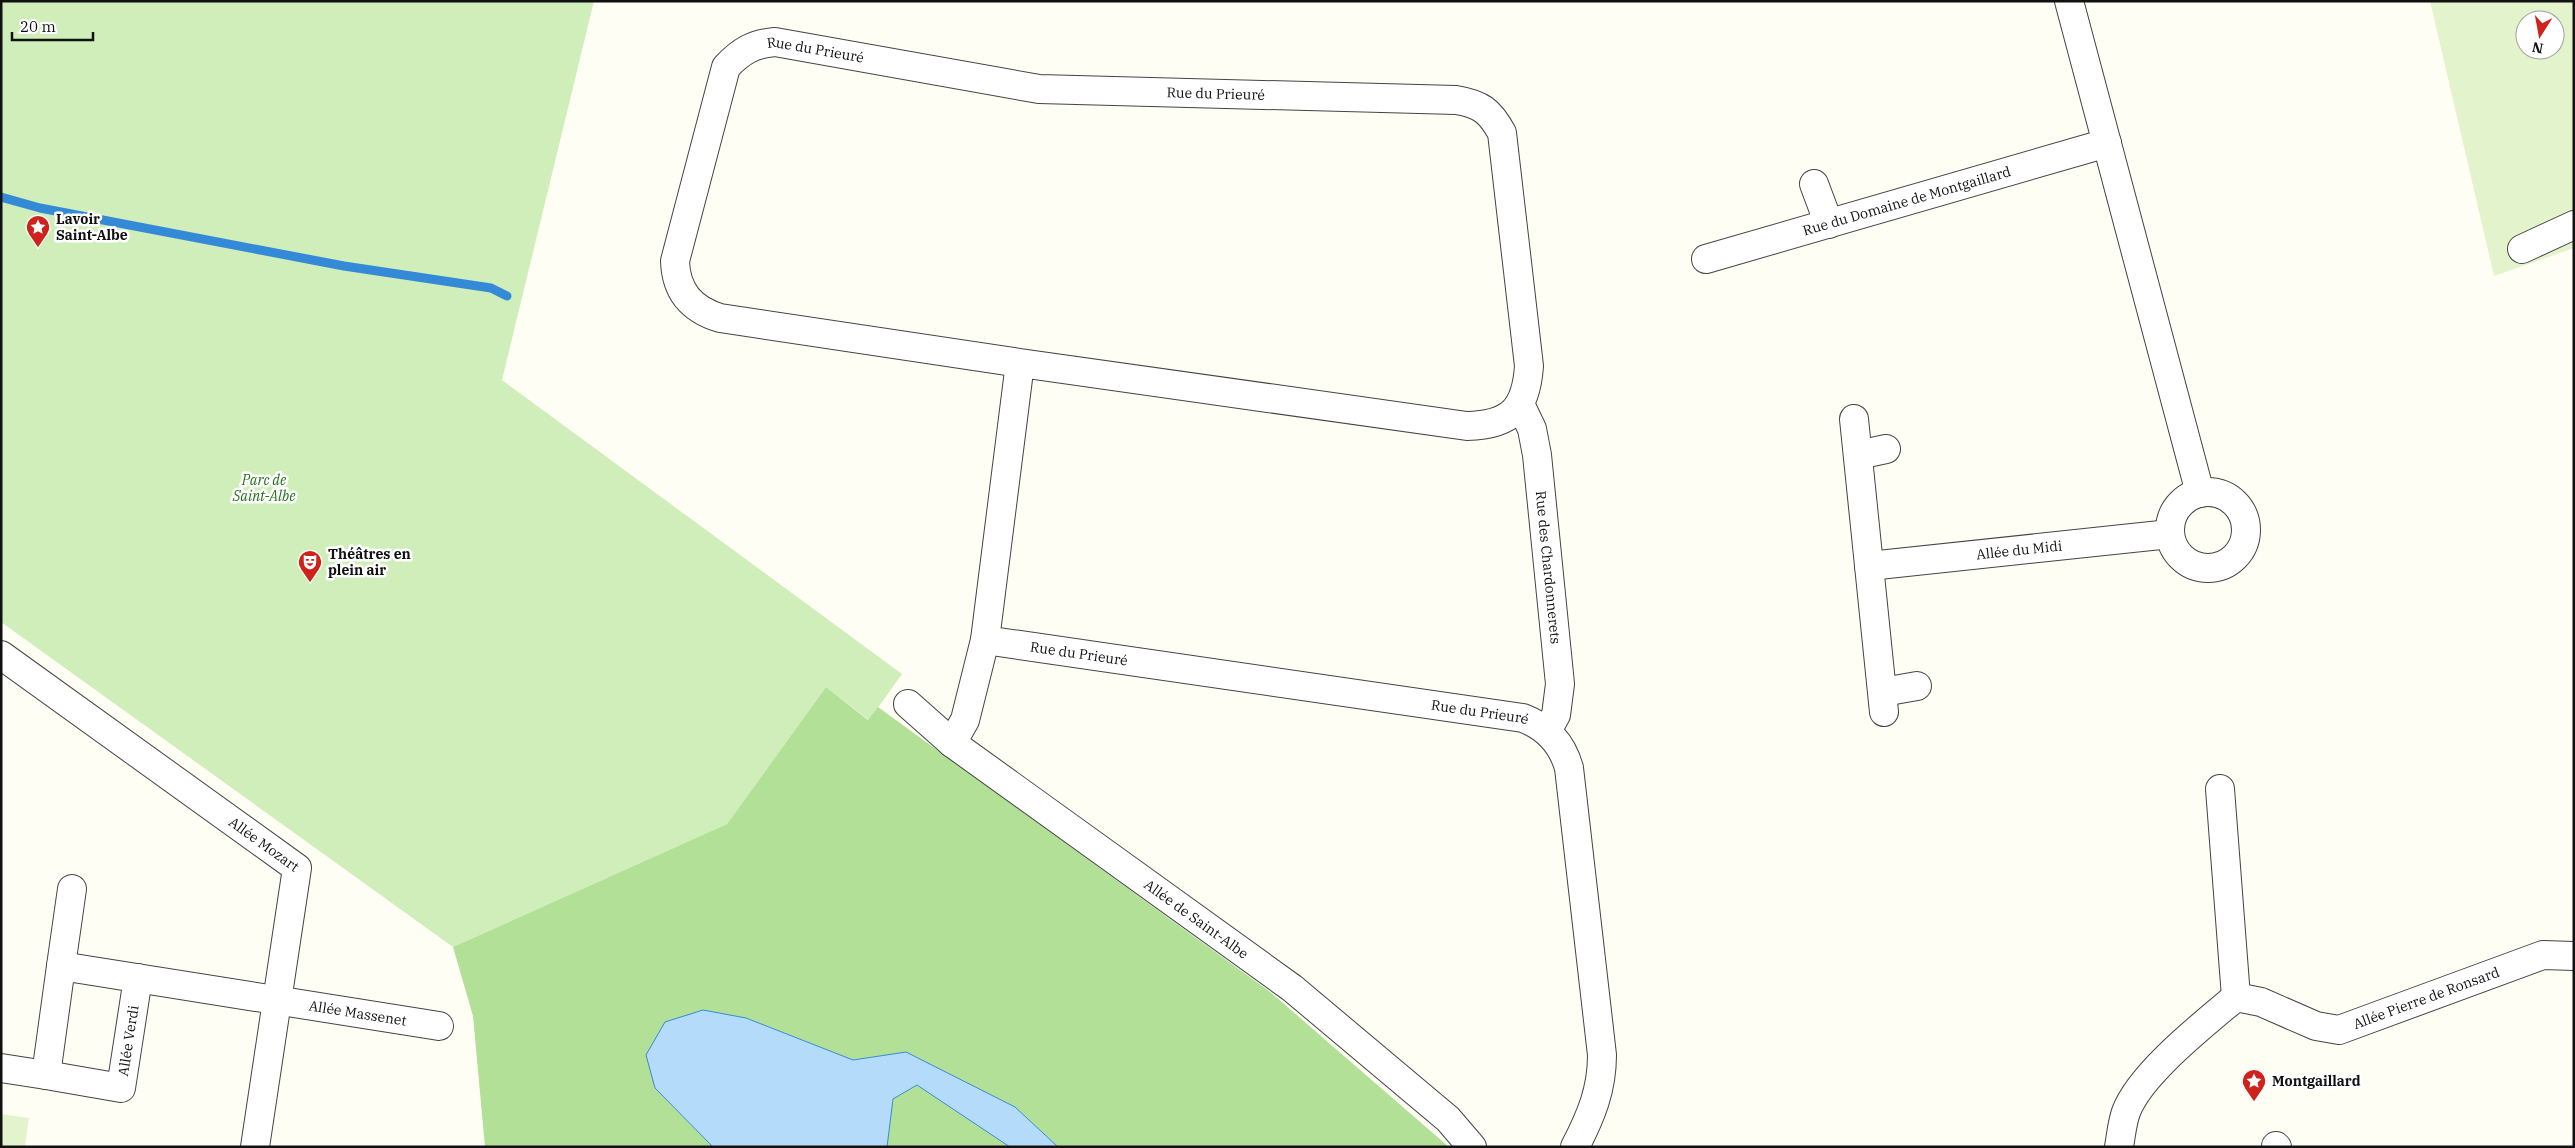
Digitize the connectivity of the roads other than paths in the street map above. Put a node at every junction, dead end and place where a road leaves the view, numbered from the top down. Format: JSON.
{"nodes":[{"id":1,"x":2069,"y":1,"type":"edge"},
{"id":2,"x":2107,"y":143,"type":"junction"},
{"id":3,"x":1814,"y":184,"type":"dead end"},
{"id":4,"x":1829,"y":224,"type":"junction"},
{"id":5,"x":2574,"y":225,"type":"edge"},
{"id":6,"x":2522,"y":249,"type":"dead end"},
{"id":7,"x":1706,"y":259,"type":"dead end"},
{"id":8,"x":1020,"y":363,"type":"junction"},
{"id":9,"x":1521,"y":406,"type":"junction"},
{"id":10,"x":1854,"y":419,"type":"dead end"},
{"id":11,"x":1886,"y":449,"type":"dead end"},
{"id":12,"x":1858,"y":455,"type":"junction"},
{"id":13,"x":2200,"y":493,"type":"junction"},
{"id":14,"x":2170,"y":534,"type":"junction"},
{"id":15,"x":1869,"y":566,"type":"junction"},
{"id":16,"x":985,"y":640,"type":"junction"},
{"id":17,"x":1,"y":655,"type":"edge"},
{"id":18,"x":1917,"y":686,"type":"dead end"},
{"id":19,"x":908,"y":704,"type":"dead end"},
{"id":20,"x":1547,"y":731,"type":"junction"},
{"id":21,"x":952,"y":743,"type":"junction"},
{"id":22,"x":2220,"y":789,"type":"dead end"},
{"id":23,"x":72,"y":889,"type":"dead end"},
{"id":24,"x":2574,"y":956,"type":"edge"},
{"id":25,"x":61,"y":966,"type":"junction"},
{"id":26,"x":138,"y":978,"type":"junction"},
{"id":27,"x":2236,"y":997,"type":"junction"},
{"id":28,"x":278,"y":1000,"type":"junction"},
{"id":29,"x":439,"y":1026,"type":"dead end"},
{"id":30,"x":1,"y":1068,"type":"edge"},
{"id":31,"x":46,"y":1075,"type":"junction"},
{"id":32,"x":255,"y":1147,"type":"edge"},
{"id":33,"x":1472,"y":1147,"type":"edge"},
{"id":34,"x":1575,"y":1147,"type":"edge"},
{"id":35,"x":2119,"y":1147,"type":"edge"}],
"edges":[{"from":1,"to":2,"type":"street"},
{"from":2,"to":4,"type":"street","name":"Rue du Domaine de Montgaillard"},
{"from":2,"to":13,"type":"street"},
{"from":3,"to":4,"type":"street"},
{"from":4,"to":7,"type":"street","name":"Rue du Domaine de Montgaillard"},
{"from":5,"to":6,"type":"street"},
{"from":8,"to":9,"type":"street","name":"Rue du Prieuré"},
{"from":8,"to":9,"type":"street","name":"Rue du Prieuré"},
{"from":8,"to":16,"type":"street"},
{"from":9,"to":20,"type":"street","name":"Rue des Chardonnerets"},
{"from":10,"to":12,"type":"street"},
{"from":11,"to":12,"type":"street"},
{"from":12,"to":15,"type":"street"},
{"from":13,"to":14,"type":"street"},
{"from":13,"to":14,"type":"street"},
{"from":14,"to":15,"type":"street","name":"Allée du Midi"},
{"from":15,"to":18,"type":"street"},
{"from":16,"to":20,"type":"street","name":"Rue du Prieuré"},
{"from":16,"to":21,"type":"street"},
{"from":17,"to":28,"type":"street","name":"Allée Mozart"},
{"from":19,"to":21,"type":"street","name":"Allée de Saint-Albe"},
{"from":20,"to":34,"type":"street","name":"Rue du Prieuré"},
{"from":21,"to":33,"type":"street","name":"Allée de Saint-Albe"},
{"from":22,"to":27,"type":"street"},
{"from":23,"to":25,"type":"street"},
{"from":24,"to":27,"type":"street","name":"Allée Pierre de Ronsard"},
{"from":25,"to":26,"type":"street"},
{"from":25,"to":31,"type":"street"},
{"from":26,"to":28,"type":"street"},
{"from":26,"to":31,"type":"street","name":"Allée Verdi"},
{"from":27,"to":35,"type":"street"},
{"from":28,"to":29,"type":"street","name":"Allée Massenet"},
{"from":28,"to":32,"type":"street","name":"Allée Mozart"},
{"from":30,"to":31,"type":"street","name":"Allée Verdi"}]}
